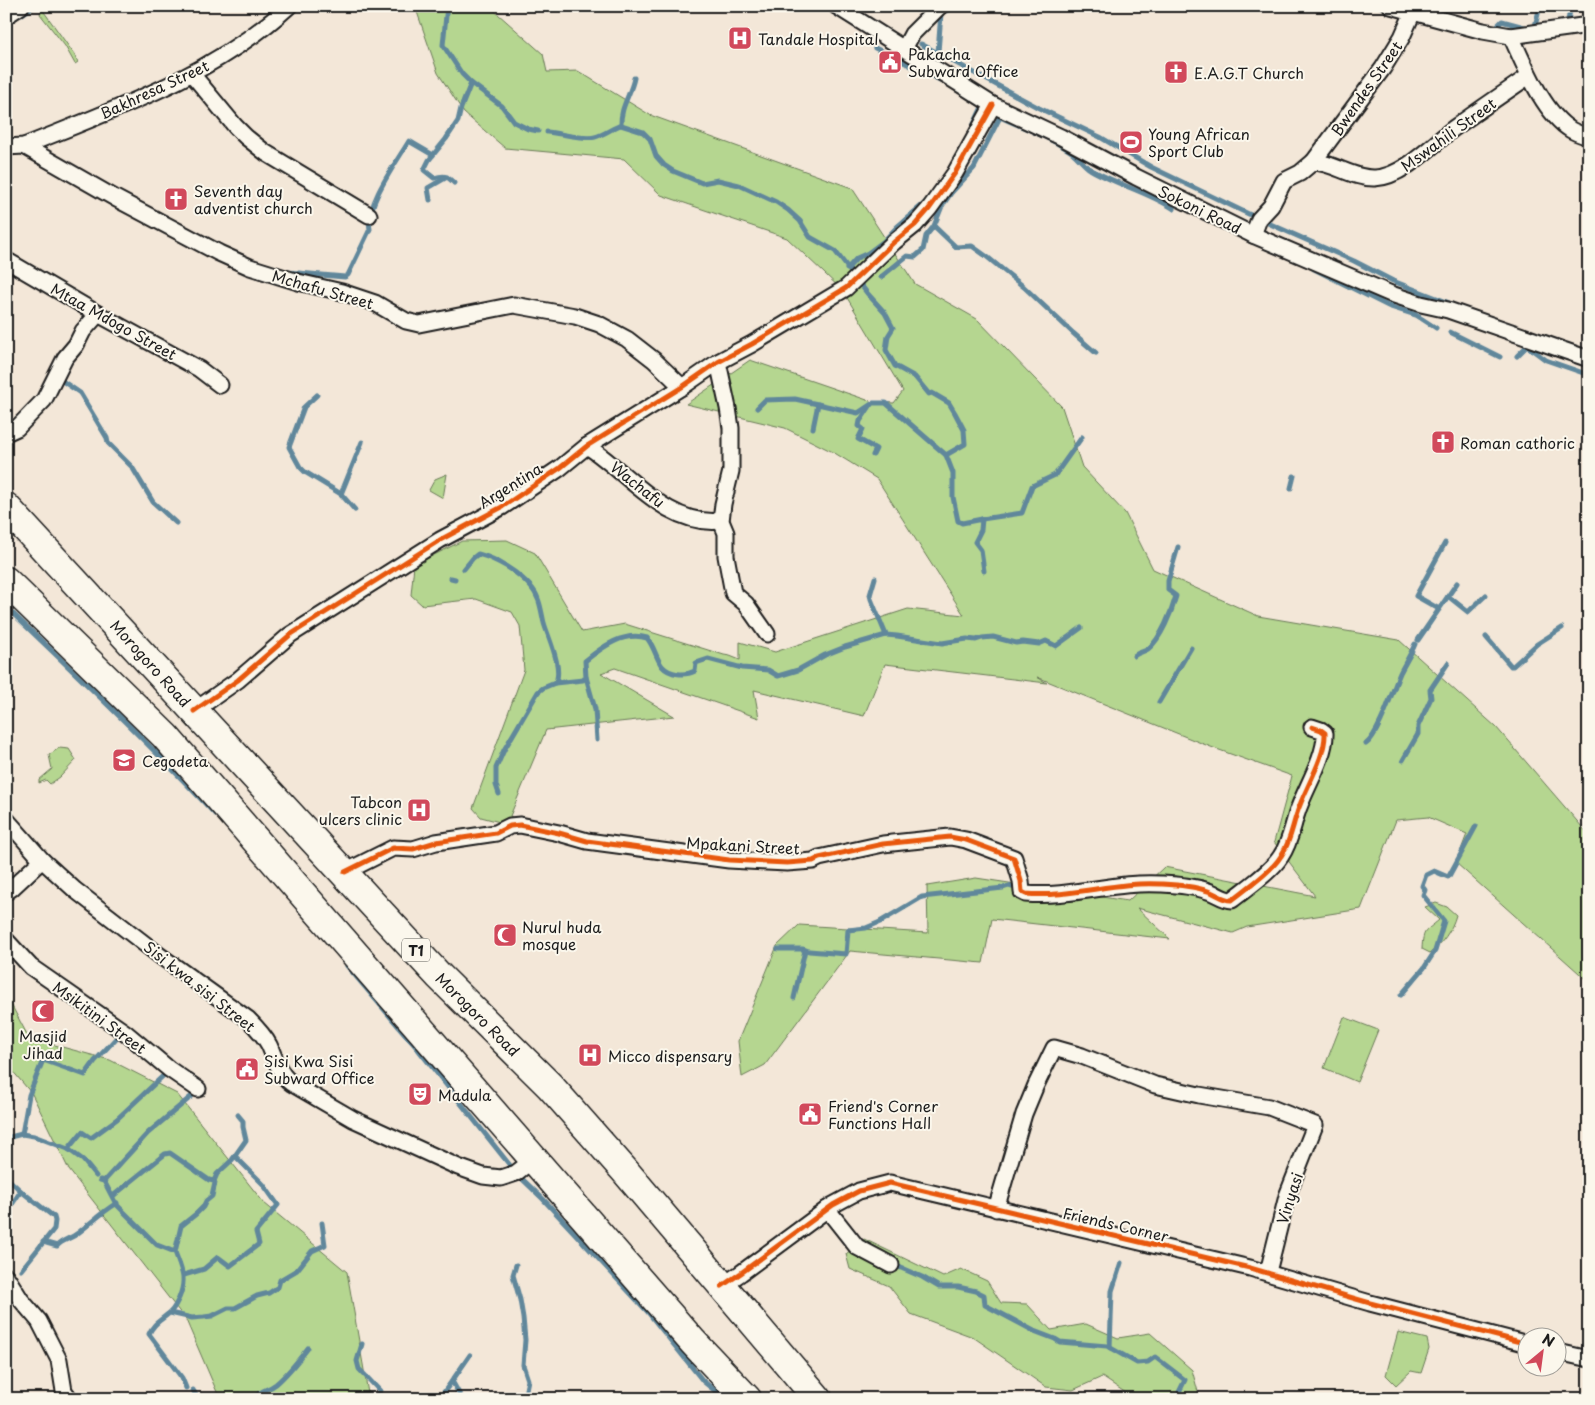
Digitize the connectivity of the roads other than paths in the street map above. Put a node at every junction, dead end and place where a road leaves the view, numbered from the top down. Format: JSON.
{"nodes":[{"id":1,"x":21,"y":6,"type":"edge"},
{"id":2,"x":289,"y":6,"type":"edge"},
{"id":3,"x":836,"y":6,"type":"edge"},
{"id":4,"x":940,"y":6,"type":"edge"},
{"id":5,"x":1391,"y":6,"type":"edge"},
{"id":6,"x":1413,"y":12,"type":"junction"},
{"id":7,"x":6,"y":16,"type":"edge"},
{"id":8,"x":1589,"y":25,"type":"edge"},
{"id":9,"x":1511,"y":36,"type":"junction"},
{"id":10,"x":904,"y":49,"type":"junction"},
{"id":11,"x":192,"y":74,"type":"junction"},
{"id":12,"x":1529,"y":76,"type":"junction"},
{"id":13,"x":993,"y":104,"type":"junction"},
{"id":14,"x":1589,"y":137,"type":"edge"},
{"id":15,"x":24,"y":146,"type":"junction"},
{"id":16,"x":6,"y":147,"type":"edge"},
{"id":17,"x":1314,"y":161,"type":"junction"},
{"id":18,"x":370,"y":215,"type":"dead end"},
{"id":19,"x":1253,"y":235,"type":"junction"},
{"id":20,"x":6,"y":260,"type":"edge"},
{"id":21,"x":98,"y":314,"type":"junction"},
{"id":22,"x":1589,"y":360,"type":"edge"},
{"id":23,"x":718,"y":362,"type":"junction"},
{"id":24,"x":220,"y":385,"type":"dead end"},
{"id":25,"x":682,"y":387,"type":"junction"},
{"id":26,"x":6,"y":433,"type":"edge"},
{"id":27,"x":587,"y":446,"type":"junction"},
{"id":28,"x":6,"y":506,"type":"edge"},
{"id":29,"x":721,"y":521,"type":"junction"},
{"id":30,"x":6,"y":581,"type":"edge"},
{"id":31,"x":768,"y":634,"type":"dead end"},
{"id":32,"x":194,"y":712,"type":"junction"},
{"id":33,"x":1312,"y":727,"type":"dead end"},
{"id":34,"x":6,"y":819,"type":"edge"},
{"id":35,"x":42,"y":860,"type":"junction"},
{"id":36,"x":345,"y":872,"type":"junction"},
{"id":37,"x":6,"y":892,"type":"edge"},
{"id":38,"x":6,"y":940,"type":"edge"},
{"id":39,"x":198,"y":1088,"type":"dead end"},
{"id":40,"x":534,"y":1159,"type":"junction"},
{"id":41,"x":826,"y":1209,"type":"junction"},
{"id":42,"x":996,"y":1209,"type":"junction"},
{"id":43,"x":891,"y":1265,"type":"dead end"},
{"id":44,"x":1268,"y":1272,"type":"junction"},
{"id":45,"x":6,"y":1276,"type":"edge"},
{"id":46,"x":722,"y":1286,"type":"junction"},
{"id":47,"x":1518,"y":1341,"type":"edge"},
{"id":48,"x":1568,"y":1354,"type":"edge"},
{"id":49,"x":1589,"y":1359,"type":"edge"},
{"id":50,"x":70,"y":1399,"type":"edge"},
{"id":51,"x":746,"y":1399,"type":"edge"},
{"id":52,"x":818,"y":1399,"type":"edge"}],
"edges":[{"from":1,"to":7,"type":"street"},
{"from":2,"to":11,"type":"street","name":"Bakhresa Street"},
{"from":3,"to":10,"type":"street","name":"Sokoni Road"},
{"from":4,"to":10,"type":"street"},
{"from":5,"to":6,"type":"street"},
{"from":6,"to":9,"type":"street"},
{"from":6,"to":17,"type":"street","name":"Bwendes Street"},
{"from":8,"to":9,"type":"street"},
{"from":9,"to":12,"type":"street"},
{"from":10,"to":13,"type":"street","name":"Sokoni Road"},
{"from":11,"to":15,"type":"street","name":"Bakhresa Street"},
{"from":11,"to":18,"type":"street"},
{"from":12,"to":14,"type":"street"},
{"from":12,"to":17,"type":"street","name":"Mswahili Street"},
{"from":13,"to":19,"type":"street","name":"Sokoni Road"},
{"from":13,"to":23,"type":"street","name":"Argentina"},
{"from":15,"to":16,"type":"street","name":"Bakhresa Street"},
{"from":15,"to":25,"type":"street","name":"Mchafu Street"},
{"from":17,"to":19,"type":"street"},
{"from":19,"to":22,"type":"street","name":"Sokoni Road"},
{"from":20,"to":21,"type":"street","name":"Mtaa Mdogo Street"},
{"from":21,"to":24,"type":"street","name":"Mtaa Mdogo Street"},
{"from":21,"to":26,"type":"street"},
{"from":23,"to":25,"type":"street","name":"Argentina"},
{"from":23,"to":29,"type":"street"},
{"from":25,"to":27,"type":"street","name":"Argentina"},
{"from":27,"to":29,"type":"street","name":"Wachafu"},
{"from":27,"to":32,"type":"street","name":"Argentina"},
{"from":28,"to":32,"type":"highway","name":"Morogoro Road","number":"T1"},
{"from":29,"to":31,"type":"street"},
{"from":30,"to":40,"type":"highway"},
{"from":32,"to":36,"type":"highway","name":"Morogoro Road","number":"T1"},
{"from":33,"to":36,"type":"street","name":"Mpakani Street"},
{"from":34,"to":35,"type":"street","name":"Sisi kwa sisi Street"},
{"from":35,"to":37,"type":"street"},
{"from":35,"to":40,"type":"street","name":"Sisi kwa sisi Street"},
{"from":36,"to":46,"type":"highway","name":"Morogoro Road","number":"T1"},
{"from":38,"to":39,"type":"street","name":"Msikitini Street"},
{"from":40,"to":51,"type":"highway"},
{"from":41,"to":42,"type":"street","name":"Friends Corner"},
{"from":41,"to":43,"type":"street"},
{"from":41,"to":46,"type":"street","name":"Friends Corner"},
{"from":42,"to":44,"type":"street","name":"Friends Corner"},
{"from":42,"to":44,"type":"street","name":"Vinyasi"},
{"from":44,"to":47,"type":"street","name":"Friends Corner"},
{"from":45,"to":50,"type":"street"},
{"from":46,"to":52,"type":"highway","name":"Morogoro Road","number":"T1"},
{"from":48,"to":49,"type":"street"}]}
